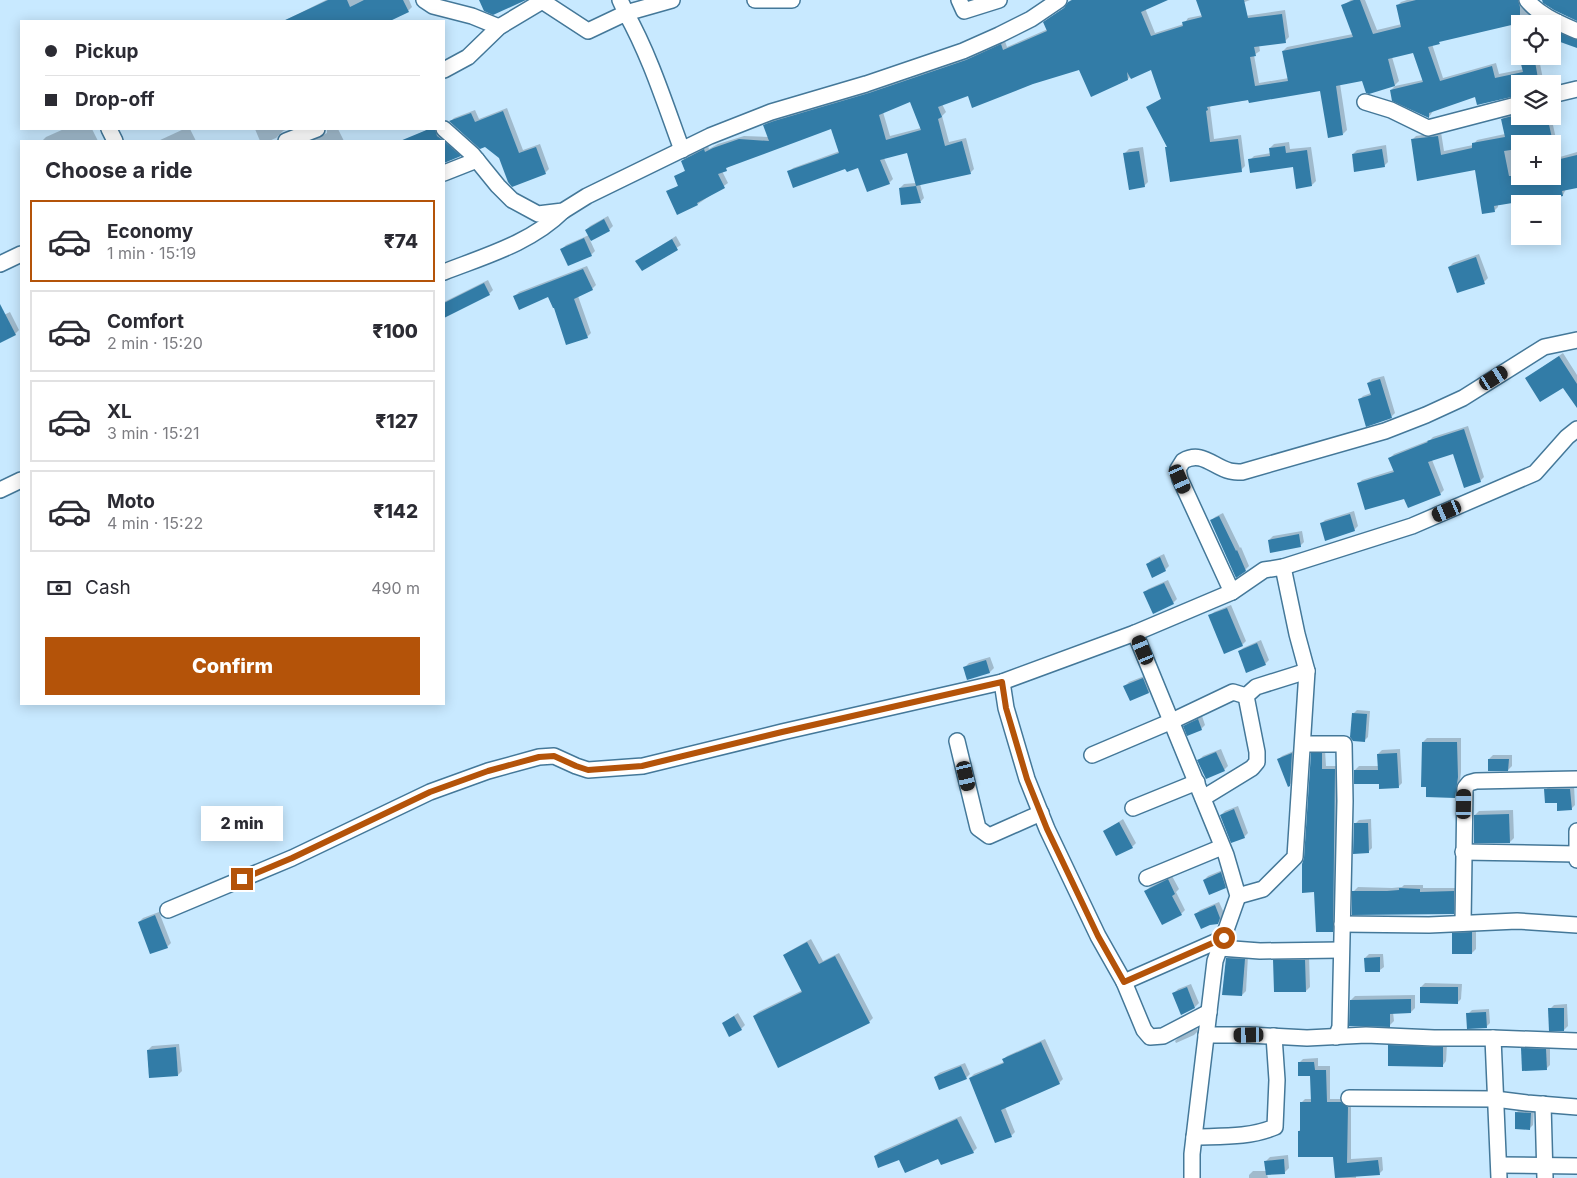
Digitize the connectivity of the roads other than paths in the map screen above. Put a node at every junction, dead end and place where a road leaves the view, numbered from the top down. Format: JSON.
{"nodes":[{"id":1,"x":424,"y":0,"type":"edge"},
{"id":2,"x":543,"y":0,"type":"edge"},
{"id":3,"x":672,"y":0,"type":"edge"},
{"id":4,"x":755,"y":0,"type":"edge"},
{"id":5,"x":792,"y":0,"type":"edge"},
{"id":6,"x":959,"y":0,"type":"edge"},
{"id":7,"x":999,"y":0,"type":"edge"},
{"id":8,"x":1059,"y":0,"type":"edge"},
{"id":9,"x":1527,"y":0,"type":"edge"},
{"id":10,"x":623,"y":7,"type":"edge"},
{"id":11,"x":499,"y":27,"type":"junction"},
{"id":12,"x":1577,"y":31,"type":"edge"},
{"id":13,"x":445,"y":69,"type":"edge"},
{"id":14,"x":1577,"y":89,"type":"edge"},
{"id":15,"x":1561,"y":93,"type":"edge"},
{"id":16,"x":1365,"y":102,"type":"dead end"},
{"id":17,"x":1511,"y":106,"type":"edge"},
{"id":18,"x":315,"y":130,"type":"edge"},
{"id":19,"x":445,"y":130,"type":"edge"},
{"id":20,"x":289,"y":140,"type":"edge"},
{"id":21,"x":682,"y":150,"type":"junction"},
{"id":22,"x":477,"y":160,"type":"junction"},
{"id":23,"x":445,"y":173,"type":"edge"},
{"id":24,"x":563,"y":211,"type":"junction"},
{"id":25,"x":20,"y":254,"type":"edge"},
{"id":26,"x":0,"y":264,"type":"edge"},
{"id":27,"x":445,"y":272,"type":"edge"},
{"id":28,"x":1577,"y":340,"type":"edge"},
{"id":29,"x":1577,"y":430,"type":"edge"},
{"id":30,"x":20,"y":480,"type":"edge"},
{"id":31,"x":0,"y":490,"type":"edge"},
{"id":32,"x":1283,"y":567,"type":"junction"},
{"id":33,"x":1232,"y":592,"type":"junction"},
{"id":34,"x":1135,"y":632,"type":"junction"},
{"id":35,"x":1307,"y":671,"type":"junction"},
{"id":36,"x":1002,"y":682,"type":"junction"},
{"id":37,"x":1246,"y":696,"type":"junction"},
{"id":38,"x":1172,"y":721,"type":"junction"},
{"id":39,"x":958,"y":741,"type":"dead end"},
{"id":40,"x":1303,"y":744,"type":"junction"},
{"id":41,"x":1092,"y":755,"type":"dead end"},
{"id":42,"x":1577,"y":779,"type":"edge"},
{"id":43,"x":1197,"y":782,"type":"junction"},
{"id":44,"x":1203,"y":798,"type":"junction"},
{"id":45,"x":1133,"y":808,"type":"dead end"},
{"id":46,"x":1040,"y":813,"type":"junction"},
{"id":47,"x":1577,"y":832,"type":"edge"},
{"id":48,"x":1222,"y":847,"type":"junction"},
{"id":49,"x":1463,"y":852,"type":"junction"},
{"id":50,"x":1576,"y":857,"type":"edge"},
{"id":51,"x":1147,"y":878,"type":"dead end"},
{"id":52,"x":1238,"y":896,"type":"junction"},
{"id":53,"x":168,"y":910,"type":"dead end"},
{"id":54,"x":1463,"y":923,"type":"junction"},
{"id":55,"x":1342,"y":924,"type":"junction"},
{"id":56,"x":1577,"y":925,"type":"edge"},
{"id":57,"x":1222,"y":943,"type":"junction"},
{"id":58,"x":1341,"y":950,"type":"junction"},
{"id":59,"x":1124,"y":982,"type":"junction"},
{"id":60,"x":1209,"y":1012,"type":"junction"},
{"id":61,"x":1206,"y":1035,"type":"junction"},
{"id":62,"x":1274,"y":1036,"type":"junction"},
{"id":63,"x":1336,"y":1037,"type":"junction"},
{"id":64,"x":1493,"y":1038,"type":"junction"},
{"id":65,"x":1577,"y":1040,"type":"edge"},
{"id":66,"x":1349,"y":1098,"type":"dead end"},
{"id":67,"x":1495,"y":1099,"type":"junction"},
{"id":68,"x":1544,"y":1104,"type":"junction"},
{"id":69,"x":1577,"y":1106,"type":"edge"},
{"id":70,"x":1194,"y":1137,"type":"junction"},
{"id":71,"x":1577,"y":1166,"type":"edge"},
{"id":72,"x":1499,"y":1171,"type":"edge"},
{"id":73,"x":1545,"y":1172,"type":"edge"},
{"id":74,"x":1192,"y":1178,"type":"edge"}],
"edges":[{"from":1,"to":11,"type":"street"},
{"from":2,"to":10,"type":"street"},
{"from":2,"to":11,"type":"street"},
{"from":3,"to":10,"type":"street"},
{"from":4,"to":5,"type":"street"},
{"from":6,"to":7,"type":"street"},
{"from":8,"to":21,"type":"street"},
{"from":9,"to":12,"type":"street"},
{"from":10,"to":21,"type":"street"},
{"from":11,"to":13,"type":"street"},
{"from":14,"to":15,"type":"street"},
{"from":16,"to":17,"type":"street"},
{"from":18,"to":20,"type":"street"},
{"from":19,"to":22,"type":"street"},
{"from":21,"to":24,"type":"street"},
{"from":22,"to":23,"type":"street"},
{"from":22,"to":24,"type":"street"},
{"from":24,"to":27,"type":"street"},
{"from":25,"to":26,"type":"street"},
{"from":28,"to":33,"type":"street"},
{"from":29,"to":32,"type":"street"},
{"from":30,"to":31,"type":"street"},
{"from":32,"to":33,"type":"street"},
{"from":32,"to":35,"type":"street"},
{"from":33,"to":34,"type":"street"},
{"from":34,"to":36,"type":"street"},
{"from":34,"to":38,"type":"street"},
{"from":35,"to":37,"type":"street"},
{"from":35,"to":40,"type":"street"},
{"from":36,"to":46,"type":"street"},
{"from":36,"to":53,"type":"street"},
{"from":37,"to":38,"type":"street"},
{"from":37,"to":44,"type":"street"},
{"from":38,"to":41,"type":"street"},
{"from":38,"to":43,"type":"street"},
{"from":39,"to":46,"type":"street"},
{"from":40,"to":52,"type":"street"},
{"from":40,"to":55,"type":"street"},
{"from":42,"to":49,"type":"street"},
{"from":43,"to":44,"type":"street"},
{"from":43,"to":45,"type":"street"},
{"from":44,"to":48,"type":"street"},
{"from":46,"to":59,"type":"street"},
{"from":47,"to":50,"type":"street"},
{"from":48,"to":51,"type":"street"},
{"from":48,"to":52,"type":"street"},
{"from":49,"to":50,"type":"street"},
{"from":49,"to":54,"type":"street"},
{"from":52,"to":57,"type":"street"},
{"from":54,"to":55,"type":"street"},
{"from":54,"to":56,"type":"street"},
{"from":55,"to":58,"type":"street"},
{"from":57,"to":58,"type":"street"},
{"from":57,"to":59,"type":"street"},
{"from":57,"to":60,"type":"street"},
{"from":58,"to":63,"type":"street"},
{"from":59,"to":60,"type":"street"},
{"from":60,"to":61,"type":"street"},
{"from":61,"to":62,"type":"street"},
{"from":61,"to":70,"type":"street"},
{"from":62,"to":63,"type":"street"},
{"from":62,"to":70,"type":"street"},
{"from":63,"to":64,"type":"street"},
{"from":64,"to":65,"type":"street"},
{"from":64,"to":67,"type":"street"},
{"from":66,"to":67,"type":"street"},
{"from":67,"to":68,"type":"street"},
{"from":67,"to":72,"type":"street"},
{"from":68,"to":69,"type":"street"},
{"from":68,"to":73,"type":"street"},
{"from":70,"to":74,"type":"street"},
{"from":71,"to":73,"type":"street"},
{"from":72,"to":73,"type":"street"}]}
